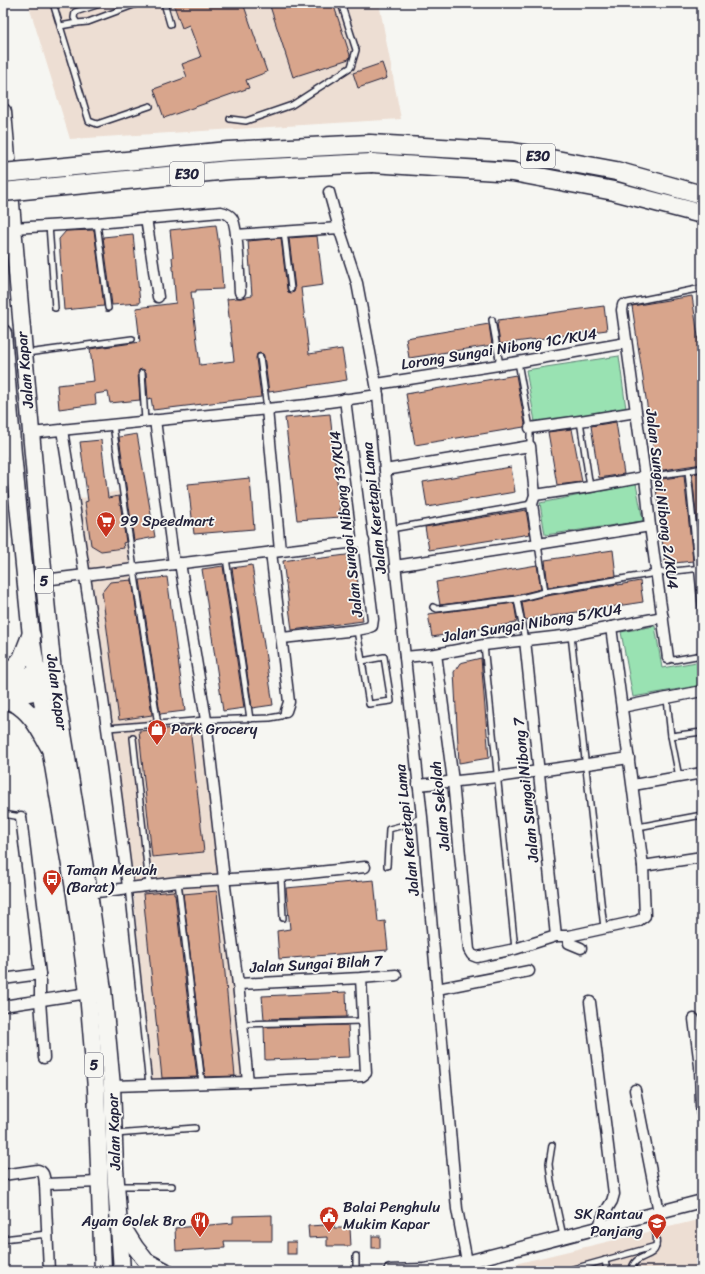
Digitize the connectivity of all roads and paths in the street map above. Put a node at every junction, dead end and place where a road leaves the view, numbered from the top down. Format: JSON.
{"nodes":[{"id":1,"x":53,"y":3,"type":"edge"},
{"id":2,"x":103,"y":3,"type":"edge"},
{"id":3,"x":139,"y":3,"type":"edge"},
{"id":4,"x":164,"y":3,"type":"edge"},
{"id":5,"x":341,"y":3,"type":"edge"},
{"id":6,"x":76,"y":23,"type":"junction"},
{"id":7,"x":170,"y":24,"type":"dead end"},
{"id":8,"x":60,"y":26,"type":"junction"},
{"id":9,"x":150,"y":106,"type":"dead end"},
{"id":10,"x":3,"y":112,"type":"edge"},
{"id":11,"x":230,"y":119,"type":"dead end"},
{"id":12,"x":3,"y":173,"type":"edge"},
{"id":13,"x":3,"y":192,"type":"edge"},
{"id":14,"x":329,"y":192,"type":"dead end"},
{"id":15,"x":702,"y":195,"type":"edge"},
{"id":16,"x":702,"y":214,"type":"edge"},
{"id":17,"x":146,"y":218,"type":"junction"},
{"id":18,"x":97,"y":223,"type":"junction"},
{"id":19,"x":48,"y":225,"type":"junction"},
{"id":20,"x":13,"y":228,"type":"junction"},
{"id":21,"x":339,"y":228,"type":"junction"},
{"id":22,"x":284,"y":231,"type":"junction"},
{"id":23,"x":236,"y":234,"type":"junction"},
{"id":24,"x":702,"y":288,"type":"edge"},
{"id":25,"x":291,"y":289,"type":"dead end"},
{"id":26,"x":240,"y":292,"type":"dead end"},
{"id":27,"x":158,"y":297,"type":"dead end"},
{"id":28,"x":623,"y":305,"type":"joint"},
{"id":29,"x":56,"y":308,"type":"dead end"},
{"id":30,"x":108,"y":308,"type":"dead end"},
{"id":31,"x":492,"y":320,"type":"dead end"},
{"id":32,"x":3,"y":333,"type":"edge"},
{"id":33,"x":132,"y":338,"type":"dead end"},
{"id":34,"x":626,"y":343,"type":"junction"},
{"id":35,"x":24,"y":353,"type":"junction"},
{"id":36,"x":260,"y":357,"type":"dead end"},
{"id":37,"x":518,"y":362,"type":"junction"},
{"id":38,"x":500,"y":365,"type":"junction"},
{"id":39,"x":142,"y":373,"type":"dead end"},
{"id":40,"x":377,"y":384,"type":"junction"},
{"id":41,"x":378,"y":395,"type":"junction"},
{"id":42,"x":345,"y":399,"type":"junction"},
{"id":43,"x":267,"y":409,"type":"junction"},
{"id":44,"x":6,"y":411,"type":"edge"},
{"id":45,"x":636,"y":412,"type":"junction"},
{"id":46,"x":150,"y":421,"type":"junction"},
{"id":47,"x":580,"y":421,"type":"junction"},
{"id":48,"x":113,"y":425,"type":"junction"},
{"id":49,"x":530,"y":428,"type":"junction"},
{"id":50,"x":62,"y":430,"type":"junction"},
{"id":51,"x":31,"y":433,"type":"junction"},
{"id":52,"x":530,"y":446,"type":"junction"},
{"id":53,"x":702,"y":468,"type":"edge"},
{"id":54,"x":385,"y":470,"type":"junction"},
{"id":55,"x":688,"y":471,"type":"junction"},
{"id":56,"x":645,"y":477,"type":"junction"},
{"id":57,"x":590,"y":487,"type":"junction"},
{"id":58,"x":534,"y":500,"type":"junction"},
{"id":59,"x":650,"y":526,"type":"junction"},
{"id":60,"x":391,"y":529,"type":"junction"},
{"id":61,"x":364,"y":541,"type":"junction"},
{"id":62,"x":538,"y":544,"type":"junction"},
{"id":63,"x":276,"y":552,"type":"junction"},
{"id":64,"x":226,"y":558,"type":"junction"},
{"id":65,"x":177,"y":564,"type":"junction"},
{"id":66,"x":395,"y":566,"type":"junction"},
{"id":67,"x":134,"y":569,"type":"junction"},
{"id":68,"x":700,"y":569,"type":"edge"},
{"id":69,"x":656,"y":573,"type":"junction"},
{"id":70,"x":86,"y":575,"type":"junction"},
{"id":71,"x":44,"y":580,"type":"junction"},
{"id":72,"x":545,"y":592,"type":"junction"},
{"id":73,"x":517,"y":599,"type":"junction"},
{"id":74,"x":434,"y":607,"type":"dead end"},
{"id":75,"x":702,"y":615,"type":"edge"},
{"id":76,"x":663,"y":617,"type":"junction"},
{"id":77,"x":611,"y":627,"type":"junction"},
{"id":78,"x":357,"y":630,"type":"junction"},
{"id":79,"x":571,"y":635,"type":"junction"},
{"id":80,"x":31,"y":636,"type":"junction"},
{"id":81,"x":282,"y":638,"type":"junction"},
{"id":82,"x":525,"y":640,"type":"junction"},
{"id":83,"x":484,"y":645,"type":"junction"},
{"id":84,"x":436,"y":654,"type":"junction"},
{"id":85,"x":702,"y":655,"type":"edge"},
{"id":86,"x":405,"y":657,"type":"junction"},
{"id":87,"x":668,"y":658,"type":"joint"},
{"id":88,"x":362,"y":661,"type":"junction"},
{"id":89,"x":3,"y":680,"type":"edge"},
{"id":90,"x":46,"y":681,"type":"junction"},
{"id":91,"x":702,"y":692,"type":"edge"},
{"id":92,"x":3,"y":698,"type":"edge"},
{"id":93,"x":667,"y":698,"type":"junction"},
{"id":94,"x":622,"y":707,"type":"junction"},
{"id":95,"x":286,"y":712,"type":"joint"},
{"id":96,"x":250,"y":719,"type":"junction"},
{"id":97,"x":206,"y":720,"type":"junction"},
{"id":98,"x":158,"y":725,"type":"junction"},
{"id":99,"x":108,"y":728,"type":"junction"},
{"id":100,"x":702,"y":732,"type":"edge"},
{"id":101,"x":671,"y":736,"type":"junction"},
{"id":102,"x":134,"y":738,"type":"dead end"},
{"id":103,"x":50,"y":747,"type":"junction"},
{"id":104,"x":629,"y":758,"type":"junction"},
{"id":105,"x":585,"y":764,"type":"junction"},
{"id":106,"x":539,"y":772,"type":"junction"},
{"id":107,"x":702,"y":772,"type":"edge"},
{"id":108,"x":498,"y":777,"type":"junction"},
{"id":109,"x":679,"y":777,"type":"junction"},
{"id":110,"x":452,"y":781,"type":"junction"},
{"id":111,"x":418,"y":785,"type":"junction"},
{"id":112,"x":633,"y":785,"type":"junction"},
{"id":113,"x":3,"y":814,"type":"edge"},
{"id":114,"x":702,"y":815,"type":"edge"},
{"id":115,"x":21,"y":817,"type":"joint"},
{"id":116,"x":422,"y":817,"type":"junction"},
{"id":117,"x":638,"y":827,"type":"junction"},
{"id":118,"x":702,"y":857,"type":"edge"},
{"id":119,"x":387,"y":866,"type":"dead end"},
{"id":120,"x":643,"y":866,"type":"junction"},
{"id":121,"x":365,"y":867,"type":"dead end"},
{"id":122,"x":281,"y":876,"type":"junction"},
{"id":123,"x":224,"y":879,"type":"junction"},
{"id":124,"x":178,"y":882,"type":"junction"},
{"id":125,"x":149,"y":885,"type":"junction"},
{"id":126,"x":128,"y":887,"type":"junction"},
{"id":127,"x":89,"y":893,"type":"junction"},
{"id":128,"x":283,"y":918,"type":"dead end"},
{"id":129,"x":604,"y":928,"type":"junction"},
{"id":130,"x":556,"y":936,"type":"junction"},
{"id":131,"x":569,"y":936,"type":"junction"},
{"id":132,"x":582,"y":948,"type":"dead end"},
{"id":133,"x":515,"y":949,"type":"junction"},
{"id":134,"x":529,"y":971,"type":"dead end"},
{"id":135,"x":40,"y":974,"type":"junction"},
{"id":136,"x":396,"y":974,"type":"dead end"},
{"id":137,"x":361,"y":978,"type":"junction"},
{"id":138,"x":3,"y":979,"type":"edge"},
{"id":139,"x":238,"y":984,"type":"junction"},
{"id":140,"x":437,"y":989,"type":"junction"},
{"id":141,"x":88,"y":993,"type":"junction"},
{"id":142,"x":40,"y":1000,"type":"junction"},
{"id":143,"x":590,"y":1002,"type":"dead end"},
{"id":144,"x":3,"y":1006,"type":"edge"},
{"id":145,"x":694,"y":1019,"type":"dead end"},
{"id":146,"x":363,"y":1021,"type":"junction"},
{"id":147,"x":242,"y":1024,"type":"junction"},
{"id":148,"x":44,"y":1058,"type":"dead end"},
{"id":149,"x":248,"y":1082,"type":"junction"},
{"id":150,"x":202,"y":1083,"type":"junction"},
{"id":151,"x":149,"y":1085,"type":"junction"},
{"id":152,"x":112,"y":1086,"type":"junction"},
{"id":153,"x":635,"y":1090,"type":"dead end"},
{"id":154,"x":702,"y":1114,"type":"edge"},
{"id":155,"x":195,"y":1128,"type":"dead end"},
{"id":156,"x":114,"y":1134,"type":"junction"},
{"id":157,"x":552,"y":1145,"type":"dead end"},
{"id":158,"x":3,"y":1175,"type":"edge"},
{"id":159,"x":100,"y":1182,"type":"junction"},
{"id":160,"x":45,"y":1184,"type":"junction"},
{"id":161,"x":117,"y":1186,"type":"junction"},
{"id":162,"x":172,"y":1186,"type":"dead end"},
{"id":163,"x":702,"y":1201,"type":"edge"},
{"id":164,"x":656,"y":1213,"type":"junction"},
{"id":165,"x":119,"y":1222,"type":"junction"},
{"id":166,"x":598,"y":1228,"type":"junction"},
{"id":167,"x":47,"y":1234,"type":"junction"},
{"id":168,"x":564,"y":1237,"type":"junction"},
{"id":169,"x":3,"y":1239,"type":"edge"},
{"id":170,"x":656,"y":1246,"type":"junction"},
{"id":171,"x":356,"y":1256,"type":"dead end"},
{"id":172,"x":605,"y":1260,"type":"junction"},
{"id":173,"x":468,"y":1266,"type":"edge"},
{"id":174,"x":49,"y":1271,"type":"edge"},
{"id":175,"x":103,"y":1271,"type":"edge"},
{"id":176,"x":122,"y":1271,"type":"edge"},
{"id":177,"x":165,"y":1271,"type":"edge"},
{"id":178,"x":356,"y":1271,"type":"edge"},
{"id":179,"x":390,"y":1271,"type":"edge"},
{"id":180,"x":571,"y":1271,"type":"edge"},
{"id":181,"x":608,"y":1271,"type":"edge"},
{"id":182,"x":632,"y":1271,"type":"edge"}],
"edges":[{"from":1,"to":8,"type":"lane"},
{"from":2,"to":6,"type":"lane"},
{"from":3,"to":6,"type":"lane"},
{"from":4,"to":7,"type":"lane"},
{"from":5,"to":11,"type":"lane"},
{"from":6,"to":8,"type":"lane"},
{"from":8,"to":9,"type":"lane"},
{"from":10,"to":20,"type":"highway","name":"Jalan Kapar","number":"5"},
{"from":12,"to":15,"type":"highway","number":"E30","bridge":true},
{"from":13,"to":16,"type":"highway","number":"E30","bridge":true},
{"from":14,"to":21,"type":"street","name":"Jalan Keretapi Lama"},
{"from":17,"to":18,"type":"street"},
{"from":17,"to":23,"type":"street"},
{"from":17,"to":27,"type":"street"},
{"from":18,"to":19,"type":"street"},
{"from":18,"to":30,"type":"lane"},
{"from":19,"to":20,"type":"street"},
{"from":19,"to":29,"type":"lane"},
{"from":20,"to":35,"type":"highway","name":"Jalan Kapar","number":"5"},
{"from":21,"to":22,"type":"street"},
{"from":21,"to":40,"type":"street","name":"Jalan Keretapi Lama"},
{"from":22,"to":23,"type":"street"},
{"from":22,"to":25,"type":"lane"},
{"from":23,"to":26,"type":"street"},
{"from":24,"to":28,"type":"lane"},
{"from":28,"to":34,"type":"street","name":"Jalan Sungai Nibong 2/KU4"},
{"from":31,"to":38,"type":"lane"},
{"from":32,"to":44,"type":"highway","name":"Jalan Kapar","number":"5"},
{"from":33,"to":35,"type":"lane"},
{"from":34,"to":37,"type":"street","name":"Lorong Sungai Nibong 1C/KU4"},
{"from":34,"to":45,"type":"street","name":"Jalan Sungai Nibong 2/KU4"},
{"from":35,"to":51,"type":"highway","name":"Jalan Kapar","number":"5"},
{"from":36,"to":43,"type":"lane"},
{"from":37,"to":38,"type":"street","name":"Lorong Sungai Nibong 1C/KU4"},
{"from":37,"to":49,"type":"lane"},
{"from":38,"to":40,"type":"street","name":"Lorong Sungai Nibong 1C/KU4"},
{"from":39,"to":46,"type":"lane"},
{"from":40,"to":41,"type":"street","name":"Jalan Keretapi Lama"},
{"from":41,"to":42,"type":"street"},
{"from":41,"to":54,"type":"street","name":"Jalan Keretapi Lama"},
{"from":42,"to":43,"type":"street"},
{"from":42,"to":61,"type":"street","name":"Jalan Sungai Nibong 13/KU4"},
{"from":43,"to":46,"type":"street"},
{"from":43,"to":63,"type":"street"},
{"from":44,"to":80,"type":"highway","name":"Jalan Kapar","number":"5"},
{"from":45,"to":47,"type":"street"},
{"from":45,"to":56,"type":"street","name":"Jalan Sungai Nibong 2/KU4"},
{"from":46,"to":48,"type":"street"},
{"from":46,"to":65,"type":"street"},
{"from":47,"to":49,"type":"street"},
{"from":47,"to":57,"type":"lane"},
{"from":48,"to":50,"type":"street"},
{"from":48,"to":67,"type":"lane"},
{"from":49,"to":52,"type":"lane"},
{"from":50,"to":51,"type":"street"},
{"from":50,"to":70,"type":"street"},
{"from":51,"to":71,"type":"highway","name":"Jalan Kapar","number":"5"},
{"from":52,"to":54,"type":"street"},
{"from":52,"to":58,"type":"street"},
{"from":53,"to":55,"type":"lane"},
{"from":54,"to":60,"type":"street","name":"Jalan Keretapi Lama"},
{"from":55,"to":56,"type":"lane"},
{"from":55,"to":68,"type":"lane"},
{"from":56,"to":57,"type":"street"},
{"from":56,"to":59,"type":"street","name":"Jalan Sungai Nibong 2/KU4"},
{"from":57,"to":58,"type":"street"},
{"from":58,"to":60,"type":"lane"},
{"from":58,"to":62,"type":"street"},
{"from":59,"to":62,"type":"street"},
{"from":59,"to":69,"type":"street","name":"Jalan Sungai Nibong 2/KU4"},
{"from":60,"to":66,"type":"street","name":"Jalan Keretapi Lama"},
{"from":61,"to":63,"type":"street"},
{"from":61,"to":78,"type":"street","name":"Jalan Sungai Nibong 13/KU4"},
{"from":62,"to":66,"type":"street"},
{"from":62,"to":72,"type":"lane"},
{"from":63,"to":64,"type":"street"},
{"from":63,"to":81,"type":"street"},
{"from":64,"to":65,"type":"street"},
{"from":64,"to":96,"type":"lane"},
{"from":65,"to":67,"type":"street"},
{"from":65,"to":97,"type":"street"},
{"from":66,"to":86,"type":"street","name":"Jalan Keretapi Lama"},
{"from":67,"to":70,"type":"street"},
{"from":67,"to":98,"type":"lane"},
{"from":68,"to":69,"type":"lane"},
{"from":68,"to":75,"type":"lane"},
{"from":69,"to":72,"type":"lane"},
{"from":69,"to":76,"type":"street","name":"Jalan Sungai Nibong 2/KU4"},
{"from":70,"to":71,"type":"street"},
{"from":70,"to":99,"type":"street"},
{"from":71,"to":90,"type":"highway","name":"Jalan Kapar","number":"5"},
{"from":72,"to":73,"type":"lane"},
{"from":73,"to":74,"type":"lane"},
{"from":73,"to":82,"type":"lane"},
{"from":76,"to":77,"type":"street","name":"Jalan Sungai Nibong 5/KU4"},
{"from":76,"to":87,"type":"street","name":"Jalan Sungai Nibong 2/KU4"},
{"from":77,"to":79,"type":"street","name":"Jalan Sungai Nibong 5/KU4"},
{"from":77,"to":94,"type":"street"},
{"from":78,"to":81,"type":"street","name":"Jalan Sungai Nibong 13/KU4"},
{"from":78,"to":88,"type":"lane"},
{"from":79,"to":82,"type":"street","name":"Jalan Sungai Nibong 5/KU4"},
{"from":79,"to":105,"type":"lane"},
{"from":80,"to":89,"type":"highway"},
{"from":80,"to":90,"type":"highway","name":"Jalan Kapar","number":"5"},
{"from":81,"to":95,"type":"street"},
{"from":82,"to":83,"type":"street","name":"Jalan Sungai Nibong 5/KU4"},
{"from":82,"to":106,"type":"street","name":"Jalan Sungai Nibong 7"},
{"from":83,"to":84,"type":"street","name":"Jalan Sungai Nibong 5/KU4"},
{"from":83,"to":108,"type":"lane"},
{"from":84,"to":86,"type":"street","name":"Jalan Sungai Nibong 5/KU4"},
{"from":84,"to":110,"type":"street","name":"Jalan Sekolah"},
{"from":85,"to":87,"type":"lane"},
{"from":86,"to":111,"type":"street","name":"Jalan Keretapi Lama"},
{"from":88,"to":88,"type":"lane"},
{"from":89,"to":90,"type":"highway"},
{"from":90,"to":92,"type":"highway"},
{"from":90,"to":103,"type":"highway","name":"Jalan Kapar","number":"5"},
{"from":90,"to":127,"type":"highway","name":"Jalan Kapar","number":"5"},
{"from":91,"to":93,"type":"street"},
{"from":92,"to":103,"type":"highway"},
{"from":93,"to":94,"type":"street"},
{"from":93,"to":101,"type":"lane"},
{"from":94,"to":104,"type":"street"},
{"from":95,"to":96,"type":"lane"},
{"from":96,"to":97,"type":"lane"},
{"from":97,"to":98,"type":"lane"},
{"from":97,"to":123,"type":"street"},
{"from":98,"to":99,"type":"lane"},
{"from":99,"to":126,"type":"street"},
{"from":100,"to":101,"type":"lane"},
{"from":101,"to":109,"type":"lane"},
{"from":102,"to":125,"type":"lane"},
{"from":103,"to":141,"type":"highway","name":"Jalan Kapar","number":"5"},
{"from":104,"to":105,"type":"street"},
{"from":104,"to":112,"type":"street"},
{"from":105,"to":106,"type":"street"},
{"from":105,"to":129,"type":"lane"},
{"from":106,"to":108,"type":"street"},
{"from":106,"to":130,"type":"street","name":"Jalan Sungai Nibong 7"},
{"from":107,"to":109,"type":"street"},
{"from":108,"to":110,"type":"street"},
{"from":108,"to":133,"type":"lane"},
{"from":109,"to":112,"type":"street"},
{"from":110,"to":111,"type":"street"},
{"from":110,"to":133,"type":"street","name":"Jalan Sekolah"},
{"from":111,"to":116,"type":"street","name":"Jalan Keretapi Lama"},
{"from":112,"to":117,"type":"street"},
{"from":113,"to":115,"type":"lane"},
{"from":114,"to":117,"type":"lane"},
{"from":115,"to":135,"type":"street"},
{"from":116,"to":119,"type":"lane"},
{"from":116,"to":140,"type":"street","name":"Jalan Keretapi Lama"},
{"from":117,"to":120,"type":"street"},
{"from":118,"to":120,"type":"street"},
{"from":120,"to":129,"type":"street"},
{"from":121,"to":122,"type":"street"},
{"from":122,"to":123,"type":"street"},
{"from":122,"to":128,"type":"lane"},
{"from":123,"to":124,"type":"street"},
{"from":123,"to":139,"type":"street"},
{"from":124,"to":125,"type":"street"},
{"from":124,"to":150,"type":"lane"},
{"from":125,"to":126,"type":"street"},
{"from":126,"to":127,"type":"street"},
{"from":126,"to":151,"type":"lane"},
{"from":127,"to":152,"type":"highway","name":"Jalan Kapar","number":"5"},
{"from":129,"to":131,"type":"street"},
{"from":130,"to":131,"type":"street"},
{"from":130,"to":133,"type":"street"},
{"from":131,"to":132,"type":"street"},
{"from":134,"to":140,"type":"street"},
{"from":135,"to":138,"type":"street"},
{"from":135,"to":142,"type":"street"},
{"from":136,"to":137,"type":"street","name":"Jalan Sungai Bilah 7"},
{"from":137,"to":139,"type":"street","name":"Jalan Sungai Bilah 7"},
{"from":137,"to":146,"type":"street"},
{"from":139,"to":147,"type":"street"},
{"from":140,"to":173,"type":"street","name":"Jalan Keretapi Lama"},
{"from":141,"to":142,"type":"street"},
{"from":141,"to":159,"type":"highway","name":"Jalan Kapar","number":"5"},
{"from":142,"to":144,"type":"street"},
{"from":142,"to":148,"type":"street"},
{"from":143,"to":166,"type":"street"},
{"from":145,"to":154,"type":"street"},
{"from":146,"to":147,"type":"lane"},
{"from":146,"to":149,"type":"street"},
{"from":147,"to":149,"type":"street"},
{"from":149,"to":150,"type":"street"},
{"from":150,"to":151,"type":"street"},
{"from":151,"to":152,"type":"street"},
{"from":152,"to":156,"type":"highway","name":"Jalan Kapar","number":"5"},
{"from":153,"to":164,"type":"street"},
{"from":155,"to":156,"type":"lane"},
{"from":156,"to":161,"type":"highway","name":"Jalan Kapar","number":"5"},
{"from":157,"to":168,"type":"lane"},
{"from":158,"to":160,"type":"street"},
{"from":159,"to":160,"type":"street"},
{"from":159,"to":175,"type":"highway","name":"Jalan Kapar","number":"5"},
{"from":160,"to":167,"type":"street"},
{"from":161,"to":162,"type":"lane"},
{"from":161,"to":165,"type":"highway","name":"Jalan Kapar","number":"5"},
{"from":163,"to":164,"type":"street"},
{"from":164,"to":166,"type":"street"},
{"from":164,"to":170,"type":"lane"},
{"from":165,"to":176,"type":"highway","name":"Jalan Kapar","number":"5"},
{"from":165,"to":177,"type":"highway"},
{"from":166,"to":168,"type":"street"},
{"from":167,"to":169,"type":"lane"},
{"from":167,"to":174,"type":"street"},
{"from":168,"to":173,"type":"street"},
{"from":170,"to":172,"type":"lane"},
{"from":170,"to":182,"type":"lane"},
{"from":171,"to":178,"type":"lane"},
{"from":172,"to":180,"type":"lane"},
{"from":172,"to":181,"type":"lane"},
{"from":173,"to":179,"type":"street"}]}
